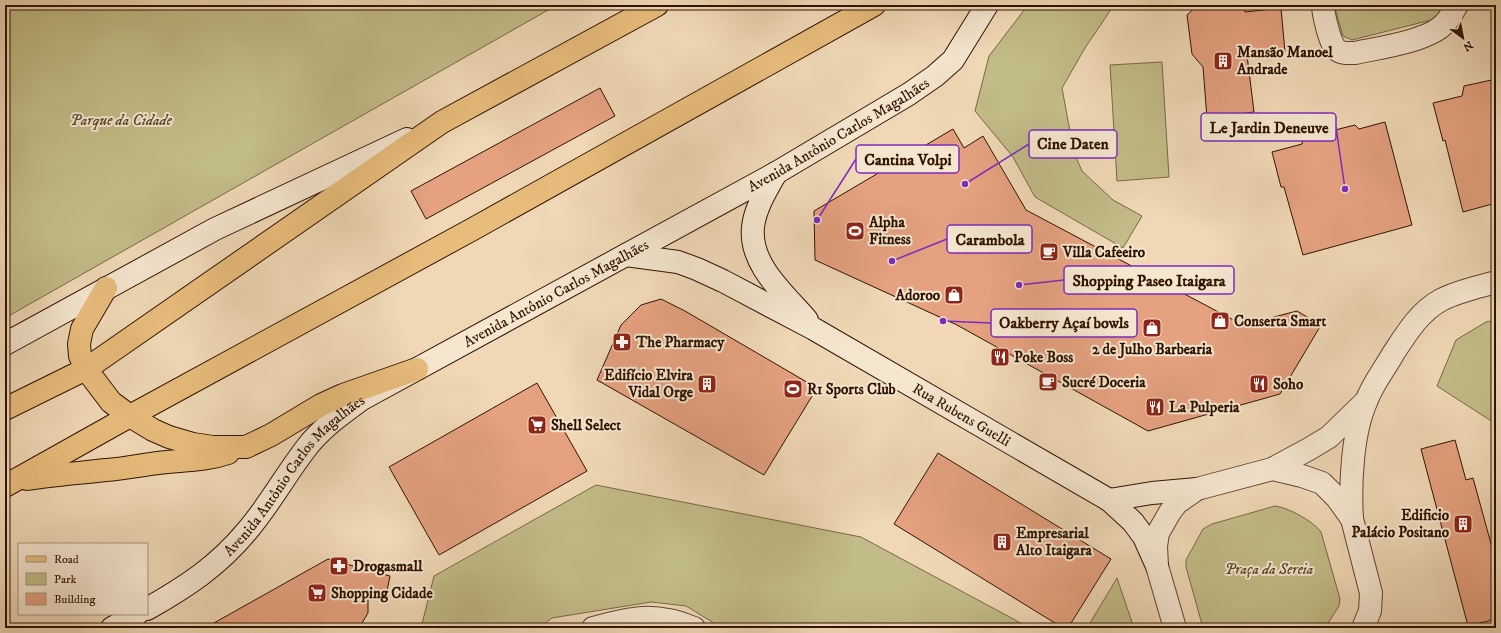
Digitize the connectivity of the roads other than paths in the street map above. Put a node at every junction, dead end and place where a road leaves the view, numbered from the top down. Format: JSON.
{"nodes":[{"id":1,"x":657,"y":5,"type":"edge"},
{"id":2,"x":874,"y":5,"type":"edge"},
{"id":3,"x":987,"y":5,"type":"edge"},
{"id":4,"x":1323,"y":5,"type":"edge"},
{"id":5,"x":1457,"y":5,"type":"edge"},
{"id":6,"x":442,"y":122,"type":"junction"},
{"id":7,"x":776,"y":173,"type":"junction"},
{"id":8,"x":626,"y":255,"type":"junction"},
{"id":9,"x":1496,"y":282,"type":"edge"},
{"id":10,"x":106,"y":288,"type":"junction"},
{"id":11,"x":814,"y":329,"type":"junction"},
{"id":12,"x":5,"y":344,"type":"edge"},
{"id":13,"x":86,"y":369,"type":"junction"},
{"id":14,"x":417,"y":369,"type":"junction"},
{"id":15,"x":1366,"y":401,"type":"junction"},
{"id":16,"x":5,"y":409,"type":"edge"},
{"id":17,"x":130,"y":416,"type":"junction"},
{"id":18,"x":246,"y":447,"type":"junction"},
{"id":19,"x":1272,"y":469,"type":"junction"},
{"id":20,"x":8,"y":484,"type":"edge"},
{"id":21,"x":1197,"y":489,"type":"junction"},
{"id":22,"x":1109,"y":500,"type":"junction"},
{"id":23,"x":1352,"y":519,"type":"junction"},
{"id":24,"x":1157,"y":566,"type":"junction"},
{"id":25,"x":148,"y":608,"type":"edge"},
{"id":26,"x":136,"y":615,"type":"edge"},
{"id":27,"x":1366,"y":627,"type":"edge"},
{"id":28,"x":112,"y":628,"type":"edge"},
{"id":29,"x":593,"y":628,"type":"edge"},
{"id":30,"x":694,"y":628,"type":"edge"},
{"id":31,"x":1175,"y":628,"type":"edge"}],
"edges":[{"from":1,"to":6,"type":"main road"},
{"from":2,"to":17,"type":"main road"},
{"from":3,"to":7,"type":"street","name":"Avenida Antônio Carlos Magalhães"},
{"from":4,"to":5,"type":"street"},
{"from":6,"to":10,"type":"street"},
{"from":6,"to":13,"type":"main road"},
{"from":7,"to":8,"type":"street","name":"Avenida Antônio Carlos Magalhães"},
{"from":7,"to":11,"type":"street","name":"Rua Rubens Guelli"},
{"from":8,"to":11,"type":"street","name":"Rua Rubens Guelli"},
{"from":8,"to":14,"type":"street","name":"Avenida Antônio Carlos Magalhães"},
{"from":9,"to":15,"type":"street"},
{"from":10,"to":12,"type":"street"},
{"from":10,"to":13,"type":"main road"},
{"from":11,"to":22,"type":"street","name":"Rua Rubens Guelli"},
{"from":13,"to":16,"type":"main road"},
{"from":13,"to":17,"type":"main road"},
{"from":14,"to":18,"type":"main road"},
{"from":14,"to":25,"type":"street","name":"Avenida Antônio Carlos Magalhães"},
{"from":15,"to":19,"type":"street"},
{"from":15,"to":23,"type":"street"},
{"from":17,"to":18,"type":"main road"},
{"from":17,"to":20,"type":"main road"},
{"from":18,"to":20,"type":"main road"},
{"from":19,"to":21,"type":"street"},
{"from":19,"to":23,"type":"street"},
{"from":21,"to":22,"type":"street"},
{"from":21,"to":24,"type":"street"},
{"from":22,"to":24,"type":"street","name":"Rua Rubens Guelli"},
{"from":23,"to":27,"type":"street"},
{"from":24,"to":31,"type":"street"},
{"from":26,"to":28,"type":"street"},
{"from":29,"to":30,"type":"street"}]}
